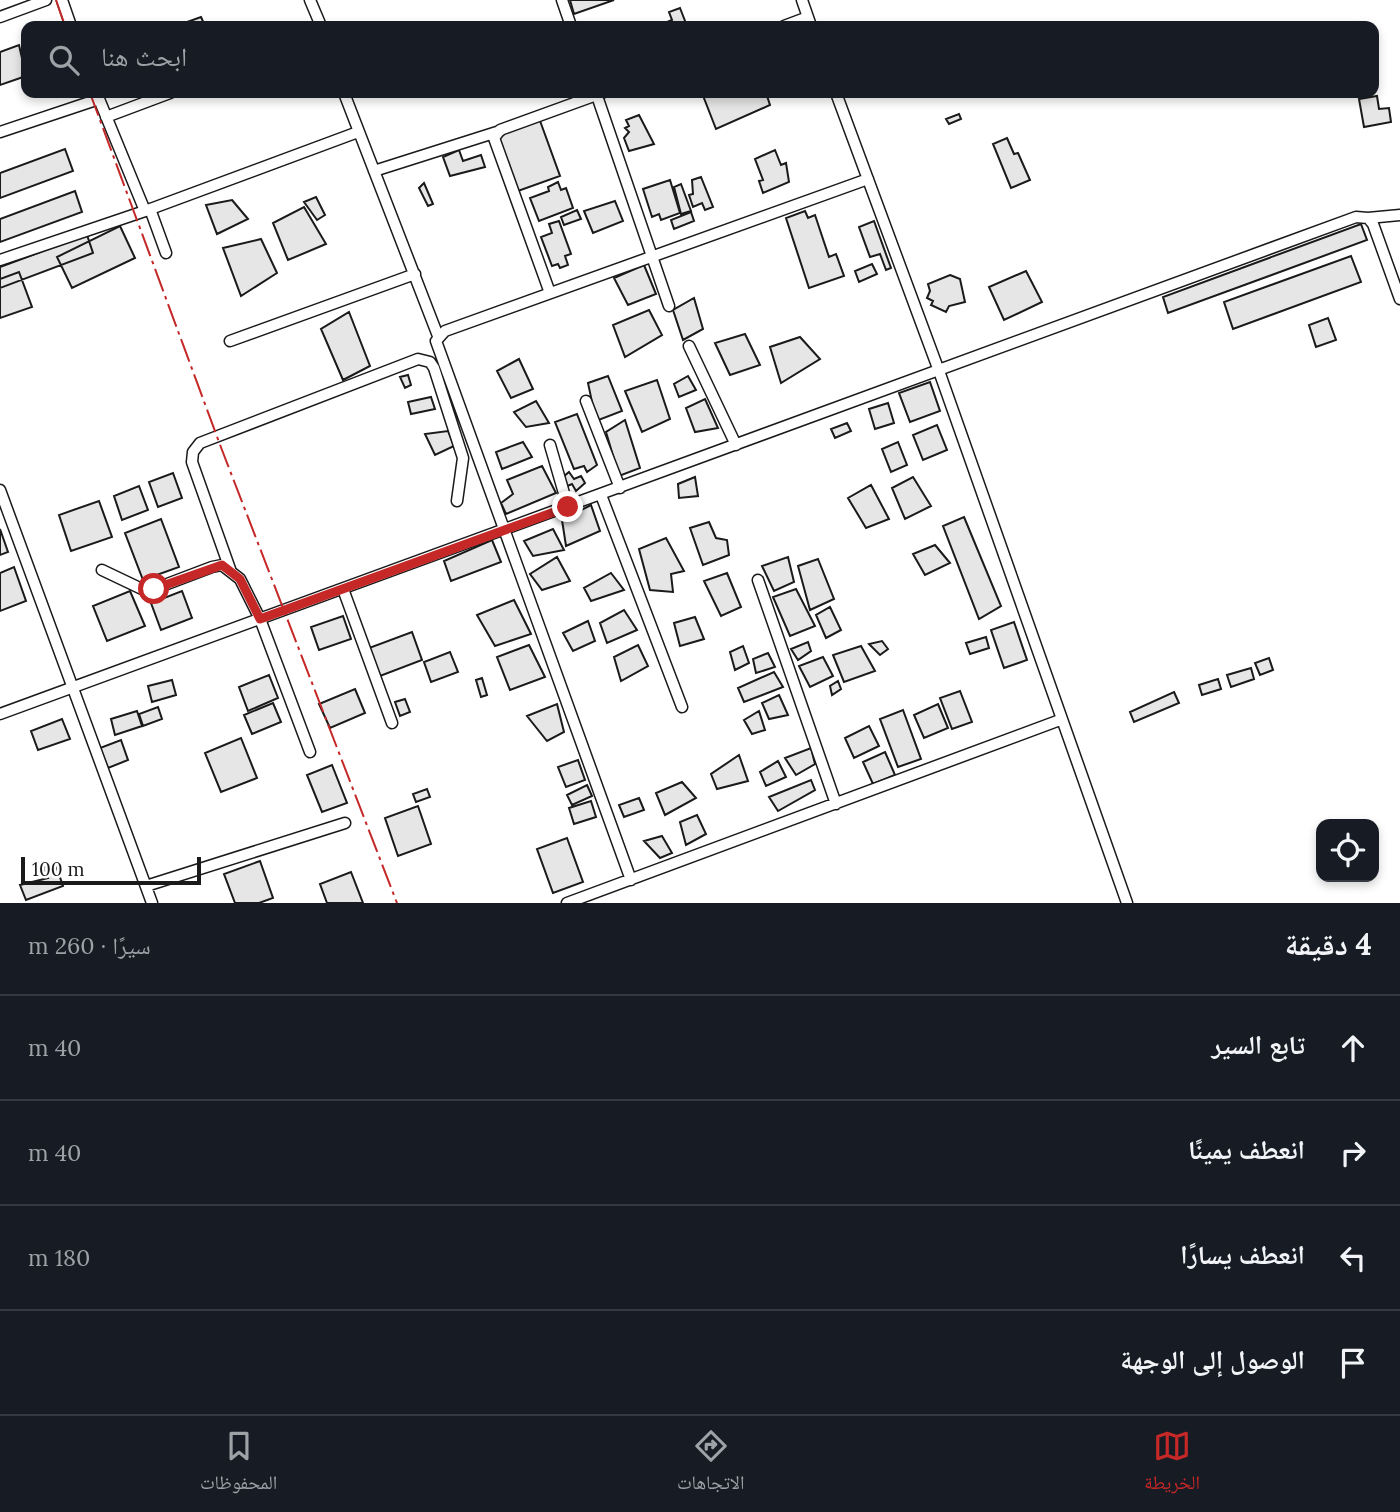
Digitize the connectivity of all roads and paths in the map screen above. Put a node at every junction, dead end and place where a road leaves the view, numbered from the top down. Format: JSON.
{"nodes":[{"id":1,"x":46,"y":0,"type":"edge"},
{"id":2,"x":75,"y":0,"type":"edge"},
{"id":3,"x":310,"y":0,"type":"edge"},
{"id":4,"x":562,"y":0,"type":"edge"},
{"id":5,"x":802,"y":0,"type":"edge"},
{"id":6,"x":62,"y":2,"type":"edge"},
{"id":7,"x":0,"y":18,"type":"edge"},
{"id":8,"x":69,"y":21,"type":"edge"},
{"id":9,"x":319,"y":21,"type":"edge"},
{"id":10,"x":569,"y":21,"type":"edge"},
{"id":11,"x":810,"y":21,"type":"edge"},
{"id":12,"x":93,"y":98,"type":"edge"},
{"id":13,"x":99,"y":98,"type":"edge"},
{"id":14,"x":157,"y":98,"type":"edge"},
{"id":15,"x":346,"y":98,"type":"edge"},
{"id":16,"x":585,"y":98,"type":"edge"},
{"id":17,"x":600,"y":98,"type":"edge"},
{"id":18,"x":838,"y":98,"type":"edge"},
{"id":19,"x":106,"y":117,"type":"junction"},
{"id":20,"x":500,"y":131,"type":"junction"},
{"id":21,"x":0,"y":132,"type":"edge"},
{"id":22,"x":358,"y":132,"type":"junction"},
{"id":23,"x":374,"y":171,"type":"junction"},
{"id":24,"x":868,"y":178,"type":"junction"},
{"id":25,"x":148,"y":210,"type":"junction"},
{"id":26,"x":1400,"y":215,"type":"edge"},
{"id":27,"x":1368,"y":218,"type":"junction"},
{"id":28,"x":166,"y":253,"type":"dead end"},
{"id":29,"x":651,"y":257,"type":"junction"},
{"id":30,"x":0,"y":260,"type":"edge"},
{"id":31,"x":415,"y":274,"type":"junction"},
{"id":32,"x":550,"y":293,"type":"junction"},
{"id":33,"x":1400,"y":299,"type":"edge"},
{"id":34,"x":669,"y":306,"type":"dead end"},
{"id":35,"x":438,"y":336,"type":"junction"},
{"id":36,"x":230,"y":341,"type":"dead end"},
{"id":37,"x":689,"y":346,"type":"dead end"},
{"id":38,"x":939,"y":371,"type":"junction"},
{"id":39,"x":586,"y":401,"type":"dead end"},
{"id":40,"x":550,"y":445,"type":"dead end"},
{"id":41,"x":736,"y":445,"type":"junction"},
{"id":42,"x":620,"y":488,"type":"junction"},
{"id":43,"x":0,"y":490,"type":"edge"},
{"id":44,"x":601,"y":495,"type":"junction"},
{"id":45,"x":457,"y":501,"type":"dead end"},
{"id":46,"x":568,"y":507,"type":"junction"},
{"id":47,"x":4,"y":511,"type":"edge"},
{"id":48,"x":504,"y":531,"type":"junction"},
{"id":49,"x":230,"y":569,"type":"junction"},
{"id":50,"x":102,"y":570,"type":"dead end"},
{"id":51,"x":758,"y":580,"type":"dead end"},
{"id":52,"x":343,"y":589,"type":"junction"},
{"id":53,"x":260,"y":619,"type":"junction"},
{"id":54,"x":72,"y":688,"type":"junction"},
{"id":55,"x":682,"y":707,"type":"dead end"},
{"id":56,"x":0,"y":714,"type":"edge"},
{"id":57,"x":1060,"y":720,"type":"junction"},
{"id":58,"x":392,"y":723,"type":"dead end"},
{"id":59,"x":310,"y":752,"type":"dead end"},
{"id":60,"x":836,"y":804,"type":"junction"},
{"id":61,"x":345,"y":823,"type":"dead end"},
{"id":62,"x":631,"y":880,"type":"junction"},
{"id":63,"x":146,"y":886,"type":"junction"},
{"id":64,"x":152,"y":903,"type":"edge"},
{"id":65,"x":567,"y":903,"type":"edge"},
{"id":66,"x":1127,"y":903,"type":"edge"}],
"edges":[{"from":1,"to":7,"type":"street"},
{"from":2,"to":6,"type":"street"},
{"from":3,"to":9,"type":"street"},
{"from":4,"to":10,"type":"street"},
{"from":5,"to":11,"type":"street"},
{"from":6,"to":8,"type":"street"},
{"from":12,"to":21,"type":"street"},
{"from":13,"to":19,"type":"street"},
{"from":14,"to":19,"type":"street"},
{"from":15,"to":22,"type":"street"},
{"from":16,"to":20,"type":"street"},
{"from":17,"to":29,"type":"street"},
{"from":18,"to":24,"type":"street"},
{"from":19,"to":25,"type":"street"},
{"from":20,"to":23,"type":"street"},
{"from":20,"to":32,"type":"street"},
{"from":22,"to":23,"type":"street"},
{"from":22,"to":25,"type":"street"},
{"from":23,"to":31,"type":"street"},
{"from":24,"to":29,"type":"street"},
{"from":24,"to":38,"type":"street"},
{"from":25,"to":28,"type":"street"},
{"from":25,"to":30,"type":"street"},
{"from":26,"to":27,"type":"street"},
{"from":27,"to":33,"type":"street"},
{"from":27,"to":38,"type":"street"},
{"from":29,"to":32,"type":"street"},
{"from":29,"to":34,"type":"street"},
{"from":31,"to":35,"type":"street"},
{"from":31,"to":36,"type":"street"},
{"from":32,"to":35,"type":"street"},
{"from":35,"to":48,"type":"street"},
{"from":37,"to":41,"type":"street"},
{"from":38,"to":41,"type":"street"},
{"from":38,"to":57,"type":"street"},
{"from":39,"to":42,"type":"street"},
{"from":40,"to":46,"type":"street"},
{"from":41,"to":42,"type":"street"},
{"from":42,"to":44,"type":"street"},
{"from":43,"to":47,"type":"street"},
{"from":44,"to":46,"type":"street"},
{"from":44,"to":55,"type":"street"},
{"from":45,"to":49,"type":"street"},
{"from":46,"to":48,"type":"street"},
{"from":47,"to":54,"type":"street"},
{"from":48,"to":52,"type":"street"},
{"from":48,"to":62,"type":"street"},
{"from":49,"to":50,"type":"street"},
{"from":49,"to":53,"type":"street"},
{"from":51,"to":60,"type":"street"},
{"from":52,"to":53,"type":"street"},
{"from":52,"to":58,"type":"street"},
{"from":53,"to":54,"type":"street"},
{"from":53,"to":59,"type":"street"},
{"from":54,"to":56,"type":"street"},
{"from":54,"to":63,"type":"street"},
{"from":57,"to":60,"type":"street"},
{"from":57,"to":66,"type":"street"},
{"from":60,"to":62,"type":"street"},
{"from":61,"to":63,"type":"street"},
{"from":62,"to":65,"type":"street"},
{"from":63,"to":64,"type":"street"}]}
